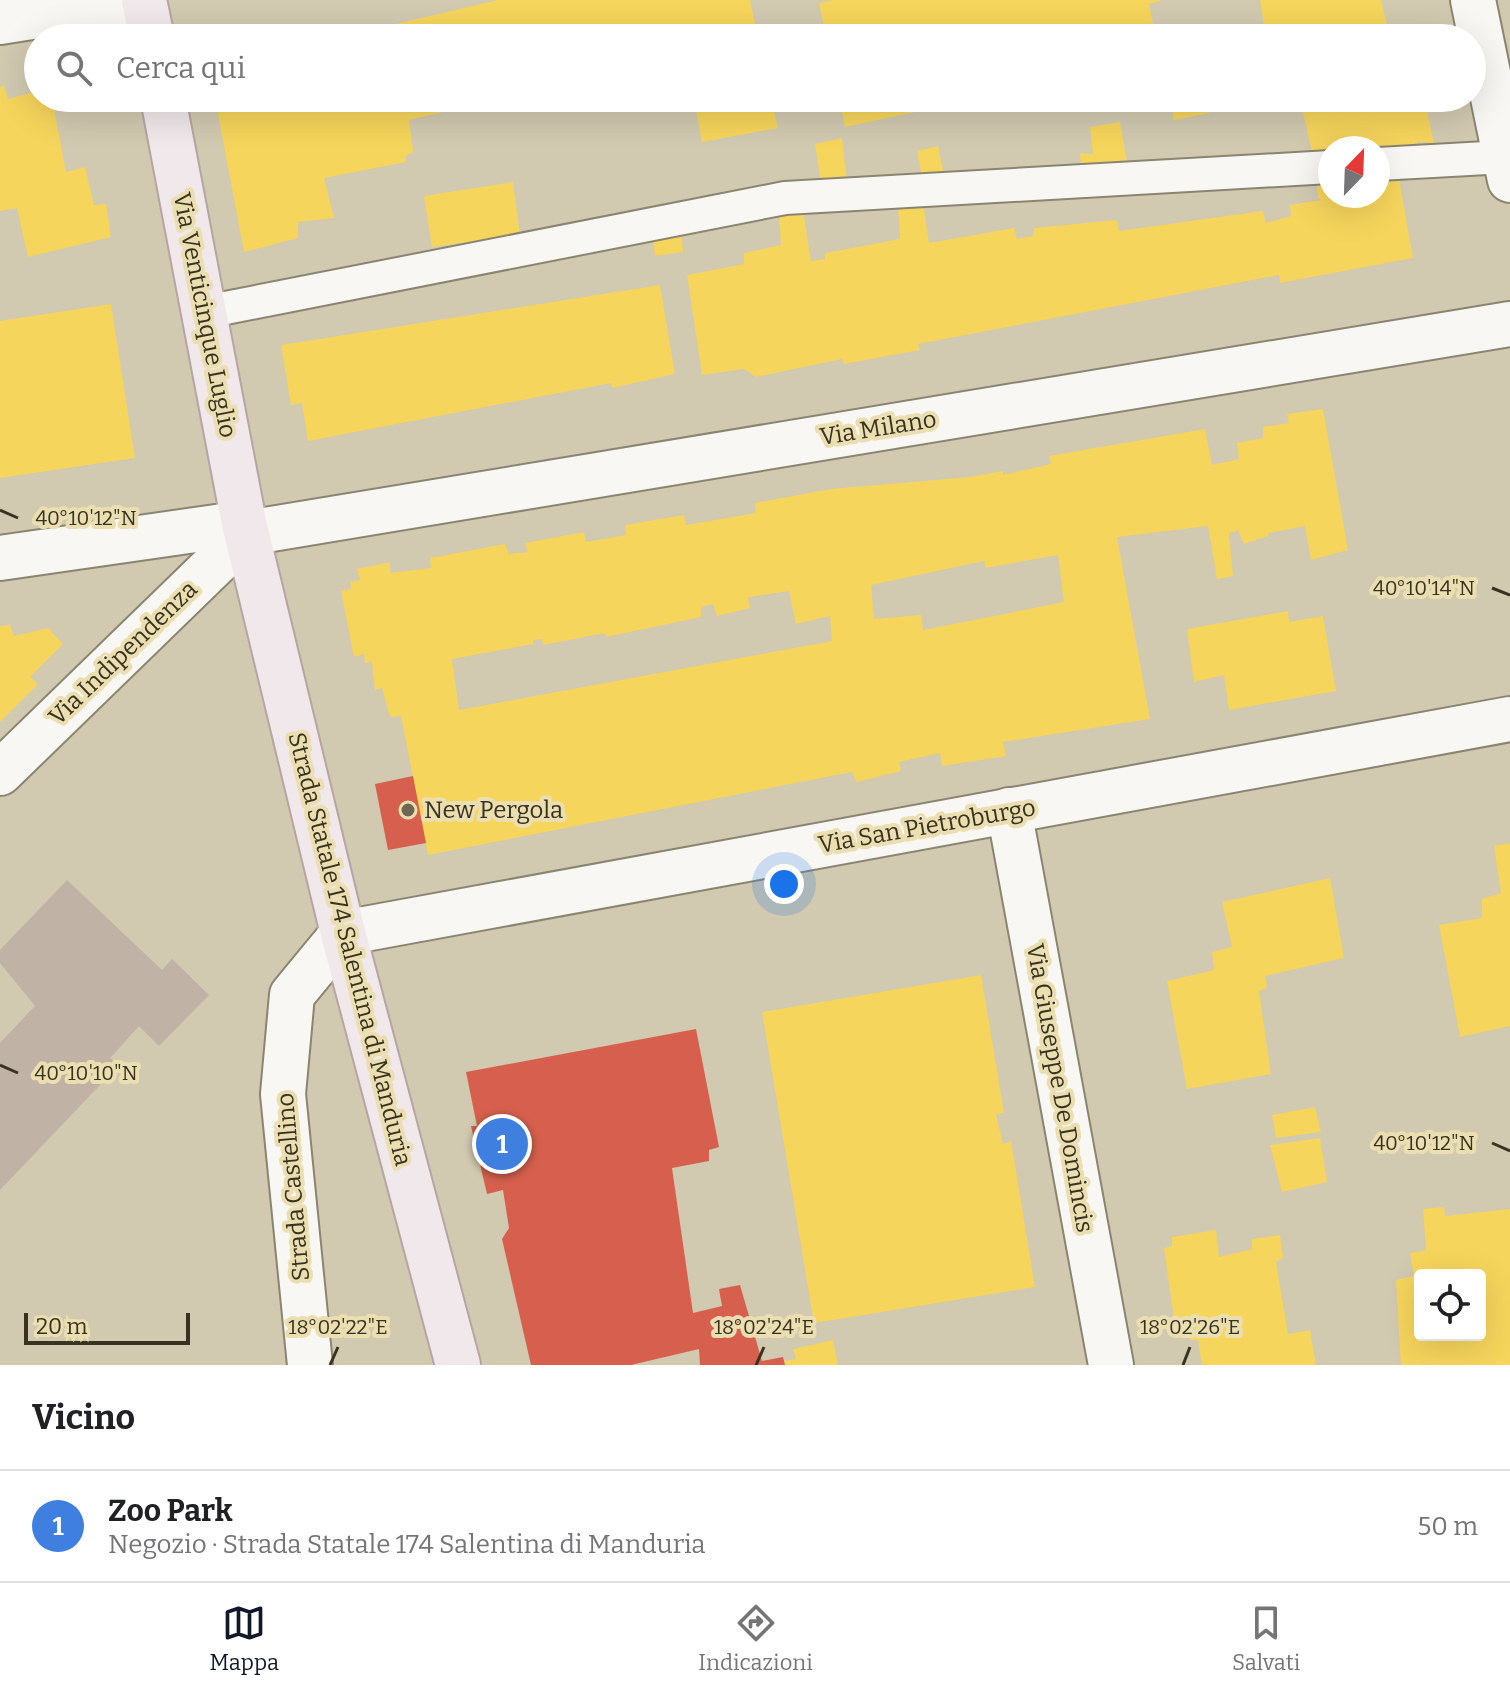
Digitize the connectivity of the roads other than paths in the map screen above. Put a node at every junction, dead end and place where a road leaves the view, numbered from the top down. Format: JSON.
{"nodes":[{"id":1,"x":142,"y":0,"type":"edge"},
{"id":2,"x":1473,"y":0,"type":"edge"},
{"id":3,"x":0,"y":22,"type":"edge"},
{"id":4,"x":148,"y":24,"type":"edge"},
{"id":5,"x":1478,"y":24,"type":"edge"},
{"id":6,"x":1486,"y":62,"type":"edge"},
{"id":7,"x":166,"y":112,"type":"edge"},
{"id":8,"x":1390,"y":164,"type":"edge"},
{"id":9,"x":1318,"y":168,"type":"edge"},
{"id":10,"x":1508,"y":168,"type":"edge"},
{"id":11,"x":205,"y":312,"type":"junction"},
{"id":12,"x":1510,"y":324,"type":"edge"},
{"id":13,"x":246,"y":528,"type":"junction"},
{"id":14,"x":0,"y":558,"type":"edge"},
{"id":15,"x":1510,"y":719,"type":"edge"},
{"id":16,"x":0,"y":773,"type":"edge"},
{"id":17,"x":1009,"y":810,"type":"junction"},
{"id":18,"x":343,"y":933,"type":"junction"},
{"id":19,"x":310,"y":1365,"type":"edge"},
{"id":20,"x":458,"y":1365,"type":"edge"},
{"id":21,"x":1111,"y":1365,"type":"edge"}],
"edges":[{"from":1,"to":3,"type":"street"},
{"from":1,"to":4,"type":"main road"},
{"from":2,"to":5,"type":"street"},
{"from":6,"to":10,"type":"street"},
{"from":7,"to":11,"type":"main road","name":"Via Venticinque Luglio"},
{"from":8,"to":10,"type":"lane"},
{"from":9,"to":11,"type":"lane"},
{"from":11,"to":13,"type":"main road","name":"Via Venticinque Luglio"},
{"from":12,"to":13,"type":"street","name":"Via Milano"},
{"from":13,"to":14,"type":"street","name":"Via Milano"},
{"from":13,"to":16,"type":"street","name":"Via Indipendenza"},
{"from":13,"to":18,"type":"main road","name":"Strada Statale 174 Salentina di Manduria"},
{"from":15,"to":17,"type":"street","name":"Via San Pietroburgo"},
{"from":17,"to":18,"type":"street","name":"Via San Pietroburgo"},
{"from":17,"to":21,"type":"street","name":"Via Giuseppe De Domincis"},
{"from":18,"to":19,"type":"street","name":"Strada Castellino"},
{"from":18,"to":20,"type":"main road","name":"Strada Statale 174 Salentina di Manduria"}]}
